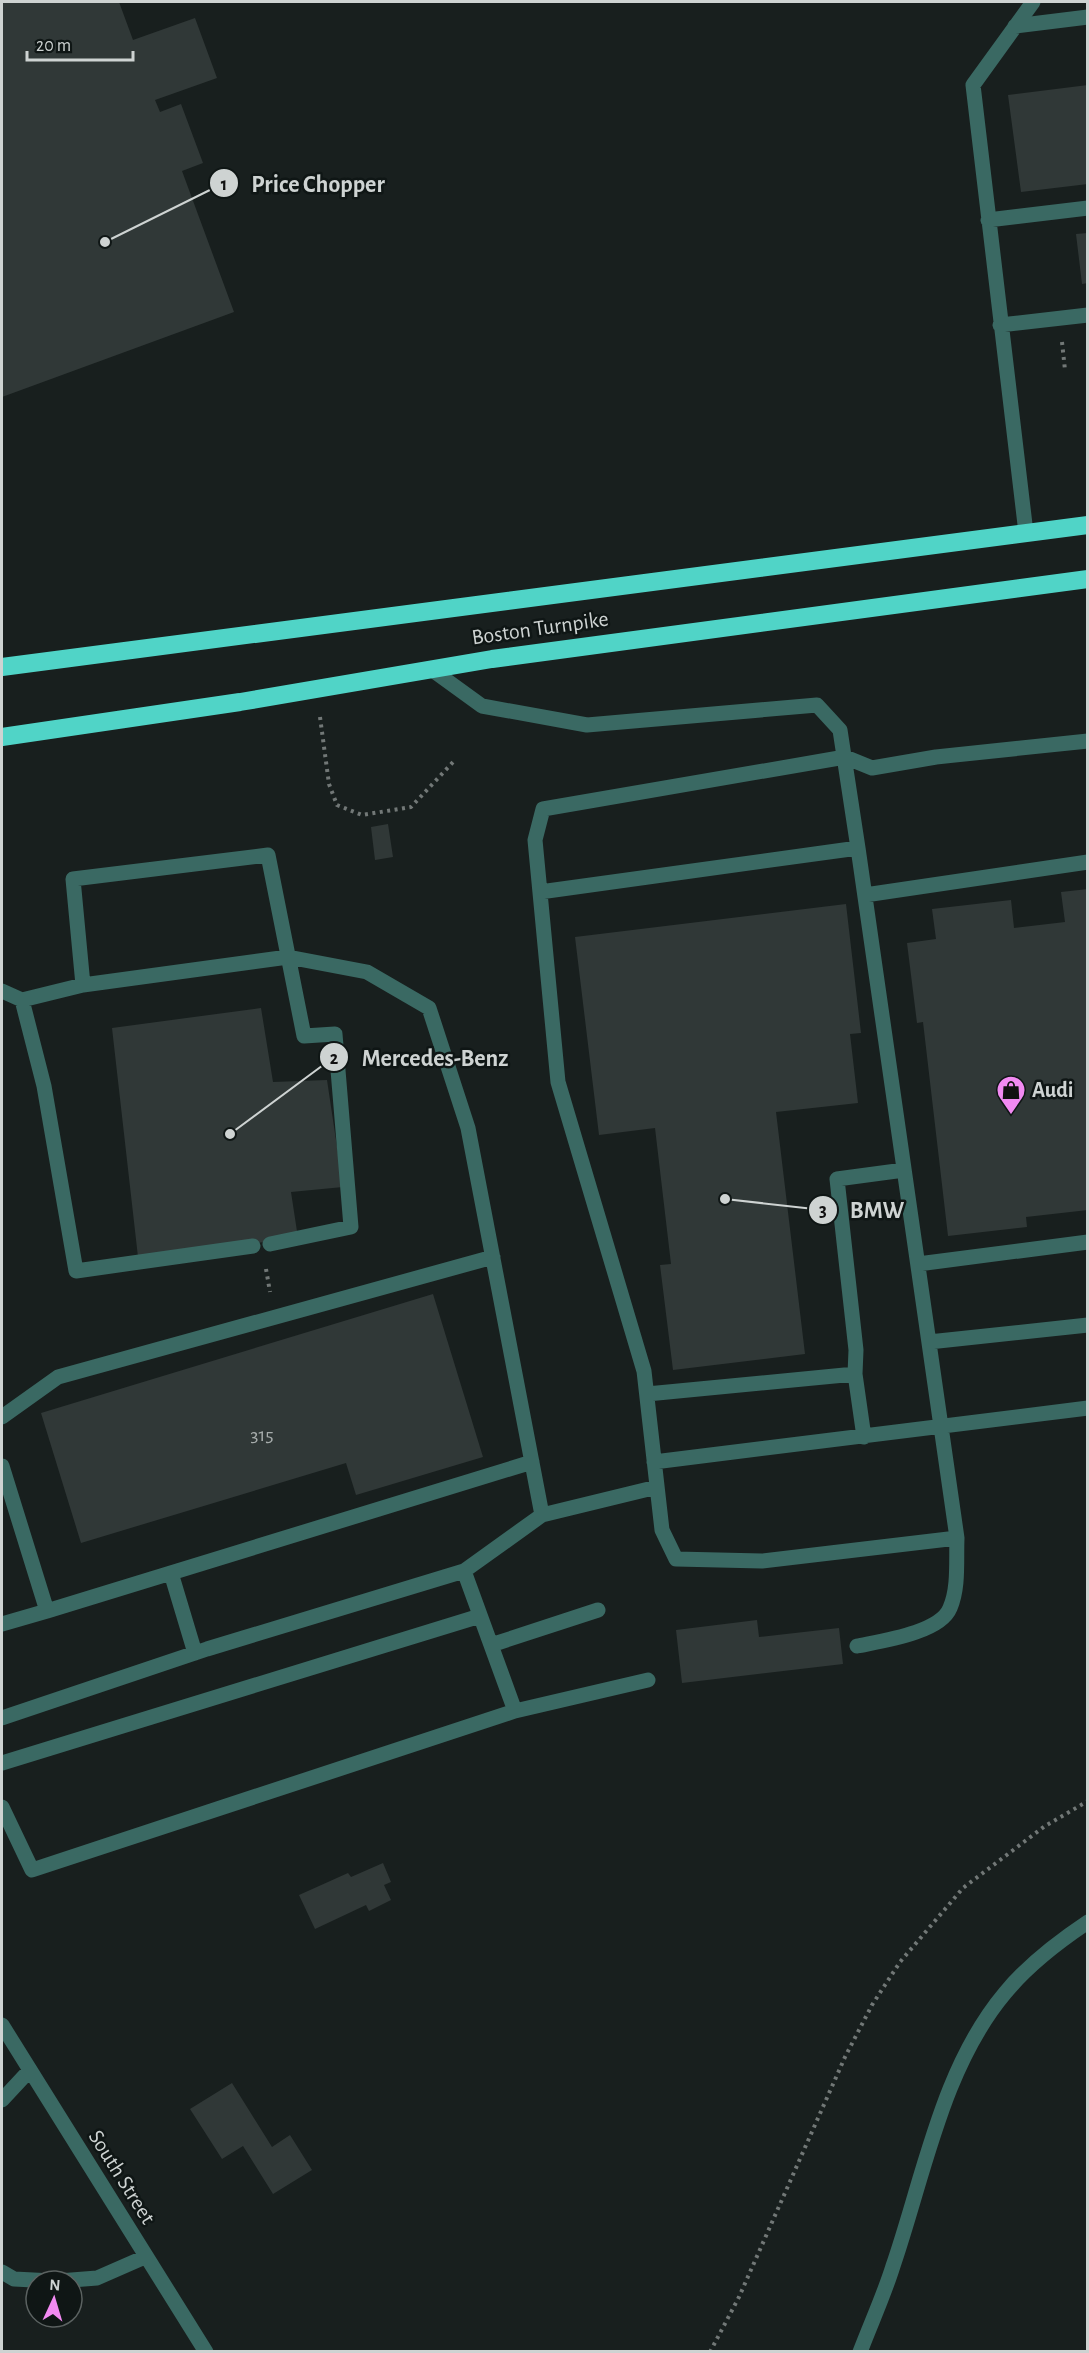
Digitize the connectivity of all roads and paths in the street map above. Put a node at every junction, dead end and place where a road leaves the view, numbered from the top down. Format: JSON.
{"nodes":[{"id":1,"x":1033,"y":2,"type":"edge"},
{"id":2,"x":1088,"y":17,"type":"edge"},
{"id":3,"x":1015,"y":26,"type":"junction"},
{"id":4,"x":1088,"y":208,"type":"edge"},
{"id":5,"x":988,"y":220,"type":"junction"},
{"id":6,"x":1088,"y":315,"type":"edge"},
{"id":7,"x":1000,"y":325,"type":"junction"},
{"id":8,"x":1088,"y":525,"type":"edge"},
{"id":9,"x":1026,"y":533,"type":"junction"},
{"id":10,"x":1088,"y":579,"type":"edge"},
{"id":11,"x":7,"y":664,"type":"edge"},
{"id":12,"x":431,"y":669,"type":"junction"},
{"id":13,"x":316,"y":689,"type":"junction"},
{"id":14,"x":2,"y":737,"type":"edge"},
{"id":15,"x":1088,"y":741,"type":"edge"},
{"id":16,"x":845,"y":757,"type":"junction"},
{"id":17,"x":455,"y":760,"type":"dead end"},
{"id":18,"x":858,"y":848,"type":"junction"},
{"id":19,"x":1088,"y":862,"type":"edge"},
{"id":20,"x":540,"y":892,"type":"junction"},
{"id":21,"x":865,"y":895,"type":"junction"},
{"id":22,"x":288,"y":957,"type":"junction"},
{"id":23,"x":83,"y":985,"type":"junction"},
{"id":24,"x":2,"y":991,"type":"edge"},
{"id":25,"x":22,"y":1000,"type":"junction"},
{"id":26,"x":904,"y":1170,"type":"junction"},
{"id":27,"x":1088,"y":1242,"type":"edge"},
{"id":28,"x":270,"y":1244,"type":"dead end"},
{"id":29,"x":253,"y":1246,"type":"dead end"},
{"id":30,"x":493,"y":1257,"type":"junction"},
{"id":31,"x":266,"y":1264,"type":"dead end"},
{"id":32,"x":918,"y":1264,"type":"junction"},
{"id":33,"x":275,"y":1317,"type":"junction"},
{"id":34,"x":1088,"y":1325,"type":"edge"},
{"id":35,"x":929,"y":1342,"type":"junction"},
{"id":36,"x":855,"y":1374,"type":"junction"},
{"id":37,"x":647,"y":1394,"type":"junction"},
{"id":38,"x":1088,"y":1408,"type":"edge"},
{"id":39,"x":2,"y":1417,"type":"edge"},
{"id":40,"x":941,"y":1428,"type":"junction"},
{"id":41,"x":864,"y":1437,"type":"junction"},
{"id":42,"x":532,"y":1462,"type":"junction"},
{"id":43,"x":654,"y":1462,"type":"junction"},
{"id":44,"x":2,"y":1466,"type":"edge"},
{"id":45,"x":657,"y":1487,"type":"junction"},
{"id":46,"x":542,"y":1515,"type":"junction"},
{"id":47,"x":957,"y":1538,"type":"junction"},
{"id":48,"x":464,"y":1571,"type":"junction"},
{"id":49,"x":171,"y":1573,"type":"junction"},
{"id":50,"x":598,"y":1610,"type":"dead end"},
{"id":51,"x":48,"y":1611,"type":"junction"},
{"id":52,"x":480,"y":1616,"type":"junction"},
{"id":53,"x":2,"y":1624,"type":"edge"},
{"id":54,"x":491,"y":1645,"type":"junction"},
{"id":55,"x":857,"y":1646,"type":"dead end"},
{"id":56,"x":195,"y":1653,"type":"junction"},
{"id":57,"x":648,"y":1680,"type":"dead end"},
{"id":58,"x":515,"y":1712,"type":"junction"},
{"id":59,"x":2,"y":1718,"type":"edge"},
{"id":60,"x":2,"y":1763,"type":"edge"},
{"id":61,"x":1088,"y":1801,"type":"edge"},
{"id":62,"x":2,"y":1807,"type":"edge"},
{"id":63,"x":1088,"y":1922,"type":"edge"},
{"id":64,"x":2,"y":2025,"type":"edge"},
{"id":65,"x":29,"y":2071,"type":"junction"},
{"id":66,"x":2,"y":2100,"type":"edge"},
{"id":67,"x":145,"y":2257,"type":"junction"},
{"id":68,"x":2,"y":2272,"type":"edge"},
{"id":69,"x":84,"y":2279,"type":"edge"},
{"id":70,"x":24,"y":2280,"type":"edge"},
{"id":71,"x":206,"y":2352,"type":"edge"},
{"id":72,"x":710,"y":2352,"type":"edge"},
{"id":73,"x":860,"y":2352,"type":"edge"}],
"edges":[{"from":1,"to":3,"type":"street"},
{"from":2,"to":3,"type":"street"},
{"from":3,"to":5,"type":"street"},
{"from":4,"to":5,"type":"street"},
{"from":5,"to":7,"type":"street"},
{"from":6,"to":7,"type":"street"},
{"from":7,"to":9,"type":"street"},
{"from":8,"to":9,"type":"highway","name":"Boston Turnpike"},
{"from":9,"to":11,"type":"highway","name":"Boston Turnpike"},
{"from":10,"to":12,"type":"highway","name":"Boston Turnpike"},
{"from":12,"to":13,"type":"highway","name":"Boston Turnpike"},
{"from":12,"to":16,"type":"street"},
{"from":13,"to":14,"type":"highway","name":"Boston Turnpike"},
{"from":13,"to":17,"type":"path"},
{"from":15,"to":16,"type":"street"},
{"from":16,"to":18,"type":"street"},
{"from":16,"to":20,"type":"street"},
{"from":18,"to":20,"type":"street"},
{"from":18,"to":21,"type":"street"},
{"from":19,"to":21,"type":"street"},
{"from":20,"to":37,"type":"street"},
{"from":21,"to":26,"type":"street"},
{"from":22,"to":23,"type":"street"},
{"from":22,"to":23,"type":"street"},
{"from":22,"to":28,"type":"street"},
{"from":22,"to":30,"type":"street"},
{"from":23,"to":25,"type":"street"},
{"from":24,"to":25,"type":"street"},
{"from":25,"to":29,"type":"street"},
{"from":26,"to":32,"type":"street"},
{"from":26,"to":36,"type":"street"},
{"from":27,"to":32,"type":"street"},
{"from":30,"to":33,"type":"street"},
{"from":30,"to":42,"type":"street"},
{"from":31,"to":33,"type":"path"},
{"from":32,"to":35,"type":"street"},
{"from":33,"to":39,"type":"street"},
{"from":34,"to":35,"type":"street"},
{"from":35,"to":40,"type":"street"},
{"from":36,"to":37,"type":"street"},
{"from":36,"to":41,"type":"street"},
{"from":37,"to":43,"type":"street"},
{"from":38,"to":40,"type":"street"},
{"from":40,"to":41,"type":"street"},
{"from":40,"to":47,"type":"street"},
{"from":41,"to":43,"type":"street"},
{"from":42,"to":46,"type":"street"},
{"from":42,"to":49,"type":"street"},
{"from":43,"to":45,"type":"street"},
{"from":44,"to":51,"type":"street"},
{"from":45,"to":46,"type":"street"},
{"from":45,"to":47,"type":"street"},
{"from":46,"to":48,"type":"street"},
{"from":47,"to":55,"type":"street"},
{"from":48,"to":52,"type":"street"},
{"from":48,"to":56,"type":"street"},
{"from":49,"to":51,"type":"street"},
{"from":49,"to":56,"type":"street"},
{"from":50,"to":54,"type":"street"},
{"from":51,"to":53,"type":"street"},
{"from":52,"to":54,"type":"street"},
{"from":52,"to":60,"type":"street"},
{"from":54,"to":58,"type":"street"},
{"from":56,"to":59,"type":"street"},
{"from":57,"to":58,"type":"street"},
{"from":58,"to":62,"type":"street"},
{"from":61,"to":72,"type":"path"},
{"from":63,"to":73,"type":"street"},
{"from":64,"to":65,"type":"street","name":"South Street"},
{"from":65,"to":66,"type":"street"},
{"from":65,"to":67,"type":"street","name":"South Street"},
{"from":67,"to":69,"type":"street"},
{"from":67,"to":71,"type":"street","name":"South Street"},
{"from":68,"to":70,"type":"street"}]}
